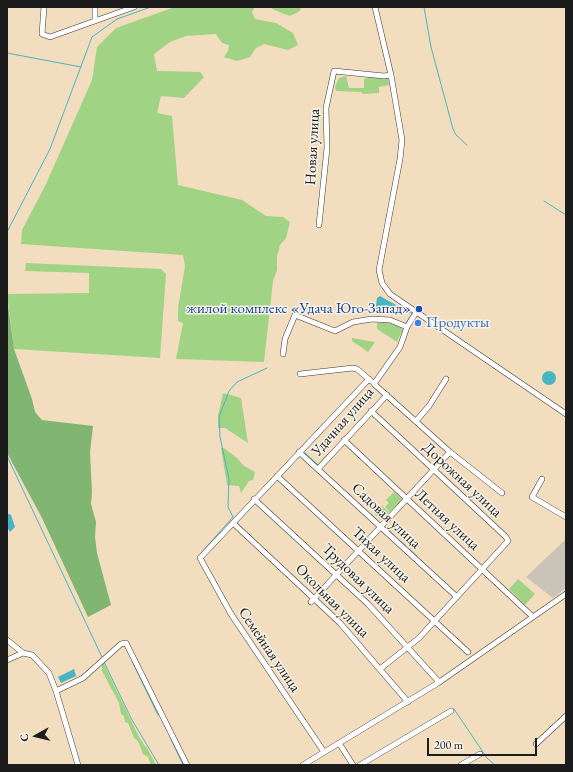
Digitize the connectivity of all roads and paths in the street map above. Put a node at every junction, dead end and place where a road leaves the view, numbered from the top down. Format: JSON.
{"nodes":[{"id":1,"x":44,"y":7,"type":"edge"},
{"id":2,"x":95,"y":7,"type":"edge"},
{"id":3,"x":134,"y":7,"type":"edge"},
{"id":4,"x":375,"y":7,"type":"edge"},
{"id":5,"x":95,"y":21,"type":"junction"},
{"id":6,"x":391,"y":74,"type":"junction"},
{"id":7,"x":319,"y":225,"type":"dead end"},
{"id":8,"x":417,"y":311,"type":"junction"},
{"id":9,"x":407,"y":327,"type":"junction"},
{"id":10,"x":283,"y":354,"type":"dead end"},
{"id":11,"x":300,"y":374,"type":"dead end"},
{"id":12,"x":369,"y":379,"type":"junction"},
{"id":13,"x":446,"y":379,"type":"dead end"},
{"id":14,"x":374,"y":384,"type":"junction"},
{"id":15,"x":386,"y":395,"type":"junction"},
{"id":16,"x":371,"y":411,"type":"junction"},
{"id":17,"x":566,"y":414,"type":"edge"},
{"id":18,"x":416,"y":421,"type":"junction"},
{"id":19,"x":344,"y":440,"type":"junction"},
{"id":20,"x":299,"y":452,"type":"junction"},
{"id":21,"x":450,"y":452,"type":"junction"},
{"id":22,"x":318,"y":469,"type":"junction"},
{"id":23,"x":434,"y":470,"type":"junction"},
{"id":24,"x":277,"y":476,"type":"junction"},
{"id":25,"x":542,"y":479,"type":"dead end"},
{"id":26,"x":502,"y":493,"type":"dead end"},
{"id":27,"x":254,"y":499,"type":"junction"},
{"id":28,"x":407,"y":499,"type":"junction"},
{"id":29,"x":566,"y":517,"type":"edge"},
{"id":30,"x":233,"y":523,"type":"junction"},
{"id":31,"x":380,"y":526,"type":"junction"},
{"id":32,"x":358,"y":550,"type":"junction"},
{"id":33,"x":483,"y":569,"type":"junction"},
{"id":34,"x":336,"y":574,"type":"junction"},
{"id":35,"x":566,"y":594,"type":"edge"},
{"id":36,"x":457,"y":597,"type":"junction"},
{"id":37,"x":312,"y":599,"type":"junction"},
{"id":38,"x":533,"y":617,"type":"junction"},
{"id":39,"x":434,"y":621,"type":"junction"},
{"id":40,"x":7,"y":640,"type":"edge"},
{"id":41,"x":408,"y":646,"type":"junction"},
{"id":42,"x":468,"y":652,"type":"dead end"},
{"id":43,"x":23,"y":653,"type":"junction"},
{"id":44,"x":7,"y":660,"type":"edge"},
{"id":45,"x":380,"y":669,"type":"junction"},
{"id":46,"x":439,"y":682,"type":"junction"},
{"id":47,"x":56,"y":691,"type":"junction"},
{"id":48,"x":408,"y":702,"type":"junction"},
{"id":49,"x":451,"y":710,"type":"dead end"},
{"id":50,"x":566,"y":716,"type":"edge"},
{"id":51,"x":339,"y":743,"type":"junction"},
{"id":52,"x":536,"y":744,"type":"dead end"},
{"id":53,"x":324,"y":752,"type":"junction"},
{"id":54,"x":480,"y":754,"type":"dead end"},
{"id":55,"x":78,"y":765,"type":"edge"},
{"id":56,"x":187,"y":765,"type":"edge"},
{"id":57,"x":302,"y":765,"type":"edge"},
{"id":58,"x":353,"y":765,"type":"edge"},
{"id":59,"x":360,"y":765,"type":"edge"},
{"id":60,"x":460,"y":765,"type":"edge"}],
"edges":[{"from":1,"to":5,"type":"street"},
{"from":2,"to":5,"type":"street"},
{"from":3,"to":5,"type":"street"},
{"from":4,"to":6,"type":"street"},
{"from":6,"to":7,"type":"street","name":"Новая улица"},
{"from":6,"to":8,"type":"street"},
{"from":8,"to":9,"type":"street","name":"Удачная улица"},
{"from":8,"to":17,"type":"street"},
{"from":9,"to":10,"type":"street"},
{"from":9,"to":14,"type":"street","name":"Удачная улица"},
{"from":11,"to":12,"type":"street"},
{"from":12,"to":14,"type":"street"},
{"from":12,"to":20,"type":"street"},
{"from":13,"to":18,"type":"street"},
{"from":14,"to":15,"type":"street","name":"Удачная улица"},
{"from":15,"to":16,"type":"street","name":"Удачная улица"},
{"from":15,"to":18,"type":"street"},
{"from":16,"to":19,"type":"street","name":"Удачная улица"},
{"from":16,"to":23,"type":"street","name":"Дорожная улица"},
{"from":18,"to":21,"type":"street"},
{"from":19,"to":22,"type":"street","name":"Удачная улица"},
{"from":19,"to":28,"type":"street","name":"Летняя улица"},
{"from":20,"to":22,"type":"street","name":"Садовая улица"},
{"from":20,"to":24,"type":"street"},
{"from":21,"to":23,"type":"street"},
{"from":21,"to":26,"type":"street"},
{"from":22,"to":31,"type":"street","name":"Садовая улица"},
{"from":23,"to":28,"type":"street"},
{"from":23,"to":33,"type":"street","name":"Дорожная улица"},
{"from":24,"to":27,"type":"street"},
{"from":24,"to":32,"type":"street","name":"Тихая улица"},
{"from":25,"to":29,"type":"street"},
{"from":27,"to":30,"type":"street"},
{"from":27,"to":34,"type":"street","name":"Трудовая улица"},
{"from":28,"to":31,"type":"street"},
{"from":28,"to":33,"type":"street","name":"Летняя улица"},
{"from":30,"to":37,"type":"street","name":"Окольная улица"},
{"from":30,"to":53,"type":"street","name":"Семейная улица"},
{"from":31,"to":32,"type":"street"},
{"from":31,"to":36,"type":"street","name":"Садовая улица"},
{"from":32,"to":34,"type":"street"},
{"from":32,"to":39,"type":"street","name":"Тихая улица"},
{"from":33,"to":36,"type":"street"},
{"from":33,"to":38,"type":"street","name":"Летняя улица"},
{"from":34,"to":37,"type":"street"},
{"from":34,"to":41,"type":"street","name":"Трудовая улица"},
{"from":35,"to":38,"type":"street"},
{"from":36,"to":39,"type":"street"},
{"from":37,"to":45,"type":"street","name":"Окольная улица"},
{"from":38,"to":46,"type":"street"},
{"from":39,"to":41,"type":"street"},
{"from":39,"to":42,"type":"street","name":"Тихая улица"},
{"from":40,"to":43,"type":"street"},
{"from":41,"to":45,"type":"street"},
{"from":41,"to":46,"type":"street","name":"Трудовая улица"},
{"from":43,"to":44,"type":"street"},
{"from":43,"to":47,"type":"street"},
{"from":45,"to":48,"type":"street","name":"Окольная улица"},
{"from":46,"to":48,"type":"street"},
{"from":47,"to":55,"type":"street"},
{"from":47,"to":56,"type":"street"},
{"from":48,"to":51,"type":"street"},
{"from":49,"to":59,"type":"street"},
{"from":50,"to":52,"type":"street"},
{"from":51,"to":53,"type":"street"},
{"from":51,"to":58,"type":"street"},
{"from":53,"to":57,"type":"street"},
{"from":54,"to":60,"type":"street"}]}
